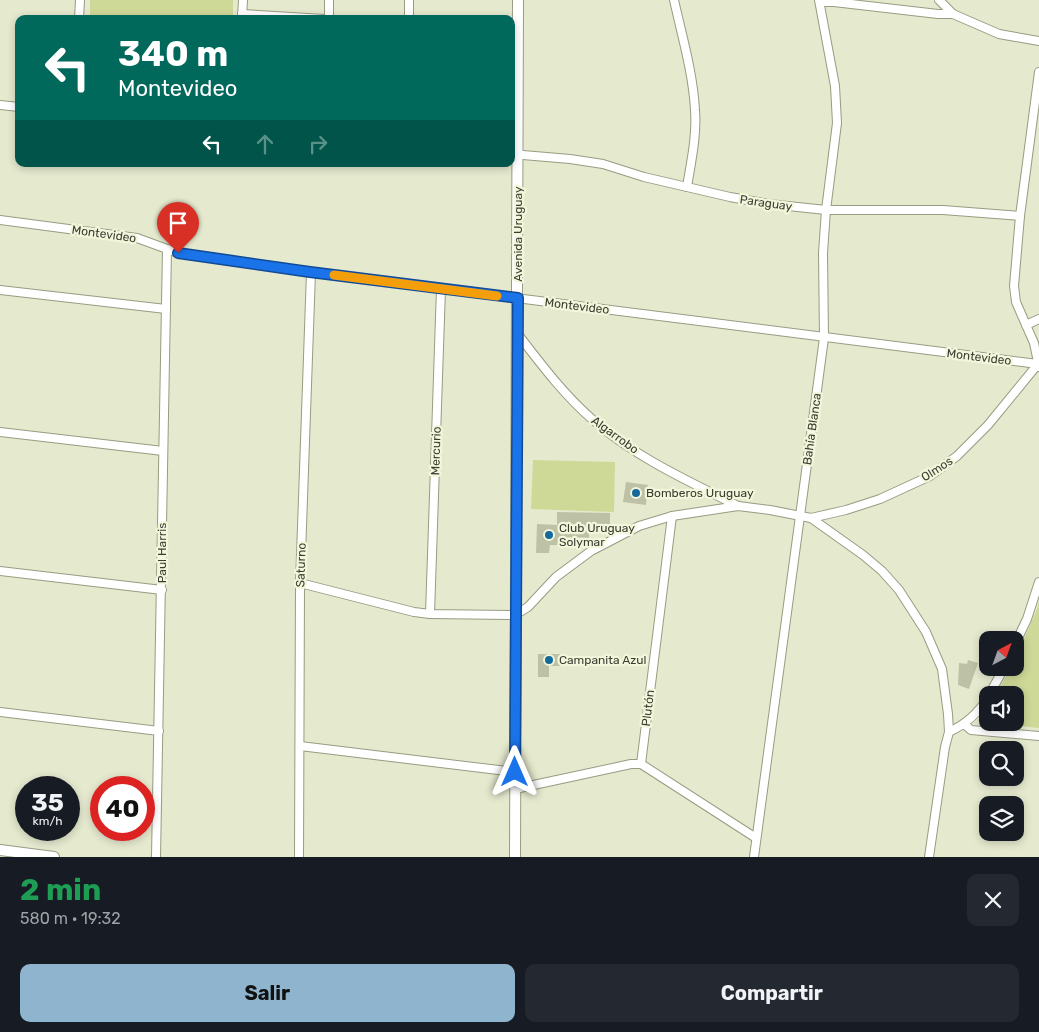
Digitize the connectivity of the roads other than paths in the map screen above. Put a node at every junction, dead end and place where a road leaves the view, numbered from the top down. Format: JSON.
{"nodes":[{"id":1,"x":80,"y":0,"type":"edge"},
{"id":2,"x":243,"y":0,"type":"edge"},
{"id":3,"x":329,"y":0,"type":"edge"},
{"id":4,"x":409,"y":0,"type":"edge"},
{"id":5,"x":518,"y":0,"type":"edge"},
{"id":6,"x":674,"y":0,"type":"edge"},
{"id":7,"x":940,"y":0,"type":"edge"},
{"id":8,"x":820,"y":1,"type":"edge"},
{"id":9,"x":953,"y":14,"type":"junction"},
{"id":10,"x":80,"y":15,"type":"edge"},
{"id":11,"x":242,"y":15,"type":"edge"},
{"id":12,"x":329,"y":15,"type":"edge"},
{"id":13,"x":409,"y":15,"type":"edge"},
{"id":14,"x":1039,"y":41,"type":"edge"},
{"id":15,"x":1039,"y":72,"type":"edge"},
{"id":16,"x":0,"y":105,"type":"edge"},
{"id":17,"x":15,"y":107,"type":"edge"},
{"id":18,"x":515,"y":116,"type":"edge"},
{"id":19,"x":515,"y":154,"type":"edge"},
{"id":20,"x":514,"y":167,"type":"edge"},
{"id":21,"x":687,"y":187,"type":"junction"},
{"id":22,"x":826,"y":210,"type":"junction"},
{"id":23,"x":1020,"y":216,"type":"junction"},
{"id":24,"x":0,"y":220,"type":"edge"},
{"id":25,"x":167,"y":249,"type":"junction"},
{"id":26,"x":310,"y":272,"type":"junction"},
{"id":27,"x":441,"y":288,"type":"junction"},
{"id":28,"x":0,"y":290,"type":"edge"},
{"id":29,"x":518,"y":298,"type":"junction"},
{"id":30,"x":166,"y":309,"type":"junction"},
{"id":31,"x":1039,"y":319,"type":"edge"},
{"id":32,"x":1026,"y":325,"type":"junction"},
{"id":33,"x":517,"y":333,"type":"junction"},
{"id":34,"x":824,"y":338,"type":"junction"},
{"id":35,"x":1039,"y":366,"type":"edge"},
{"id":36,"x":0,"y":432,"type":"edge"},
{"id":37,"x":163,"y":451,"type":"junction"},
{"id":38,"x":738,"y":506,"type":"junction"},
{"id":39,"x":800,"y":515,"type":"junction"},
{"id":40,"x":672,"y":516,"type":"junction"},
{"id":41,"x":811,"y":518,"type":"junction"},
{"id":42,"x":0,"y":571,"type":"edge"},
{"id":43,"x":1039,"y":582,"type":"edge"},
{"id":44,"x":300,"y":583,"type":"junction"},
{"id":45,"x":162,"y":590,"type":"junction"},
{"id":46,"x":430,"y":614,"type":"junction"},
{"id":47,"x":515,"y":615,"type":"junction"},
{"id":48,"x":1021,"y":631,"type":"edge"},
{"id":49,"x":979,"y":708,"type":"edge"},
{"id":50,"x":0,"y":712,"type":"edge"},
{"id":51,"x":964,"y":724,"type":"junction"},
{"id":52,"x":159,"y":731,"type":"junction"},
{"id":53,"x":949,"y":732,"type":"junction"},
{"id":54,"x":1039,"y":736,"type":"edge"},
{"id":55,"x":300,"y":746,"type":"junction"},
{"id":56,"x":641,"y":764,"type":"junction"},
{"id":57,"x":515,"y":772,"type":"junction"},
{"id":58,"x":515,"y":789,"type":"junction"},
{"id":59,"x":756,"y":838,"type":"junction"},
{"id":60,"x":0,"y":850,"type":"edge"},
{"id":61,"x":54,"y":857,"type":"edge"},
{"id":62,"x":156,"y":857,"type":"edge"},
{"id":63,"x":299,"y":857,"type":"edge"},
{"id":64,"x":515,"y":857,"type":"edge"},
{"id":65,"x":754,"y":857,"type":"edge"},
{"id":66,"x":929,"y":857,"type":"edge"}],
"edges":[{"from":1,"to":10,"type":"street"},
{"from":2,"to":11,"type":"street"},
{"from":3,"to":12,"type":"street"},
{"from":4,"to":13,"type":"street"},
{"from":5,"to":18,"type":"street","name":"Avenida Uruguay"},
{"from":6,"to":21,"type":"street"},
{"from":7,"to":9,"type":"street"},
{"from":8,"to":9,"type":"street"},
{"from":8,"to":22,"type":"street","name":"Bahía Blanca"},
{"from":9,"to":14,"type":"street"},
{"from":15,"to":23,"type":"street"},
{"from":16,"to":17,"type":"street"},
{"from":19,"to":21,"type":"street","name":"Paraguay"},
{"from":20,"to":29,"type":"street","name":"Avenida Uruguay"},
{"from":21,"to":22,"type":"street","name":"Paraguay"},
{"from":22,"to":23,"type":"street","name":"Paraguay"},
{"from":22,"to":34,"type":"street","name":"Bahía Blanca"},
{"from":23,"to":32,"type":"street"},
{"from":24,"to":25,"type":"street","name":"Montevideo"},
{"from":25,"to":26,"type":"street","name":"Montevideo"},
{"from":25,"to":30,"type":"street","name":"Paul Harris"},
{"from":26,"to":27,"type":"street","name":"Montevideo"},
{"from":26,"to":44,"type":"street","name":"Saturno"},
{"from":27,"to":29,"type":"street","name":"Montevideo"},
{"from":27,"to":46,"type":"street","name":"Mercurio"},
{"from":28,"to":30,"type":"street"},
{"from":29,"to":33,"type":"street","name":"Avenida Uruguay"},
{"from":29,"to":34,"type":"street","name":"Montevideo"},
{"from":30,"to":37,"type":"street","name":"Paul Harris"},
{"from":31,"to":32,"type":"street"},
{"from":32,"to":35,"type":"street"},
{"from":33,"to":38,"type":"street","name":"Algarrobo"},
{"from":33,"to":47,"type":"street","name":"Avenida Uruguay"},
{"from":34,"to":35,"type":"street","name":"Montevideo"},
{"from":34,"to":39,"type":"street","name":"Bahía Blanca"},
{"from":35,"to":41,"type":"street","name":"Olmos"},
{"from":36,"to":37,"type":"street"},
{"from":37,"to":45,"type":"street","name":"Paul Harris"},
{"from":38,"to":39,"type":"street","name":"Olmos"},
{"from":38,"to":40,"type":"street"},
{"from":39,"to":41,"type":"street","name":"Olmos"},
{"from":39,"to":59,"type":"street","name":"Bahía Blanca"},
{"from":40,"to":47,"type":"street"},
{"from":40,"to":56,"type":"street","name":"Plutón"},
{"from":41,"to":53,"type":"street"},
{"from":42,"to":45,"type":"street"},
{"from":43,"to":48,"type":"street"},
{"from":44,"to":46,"type":"street"},
{"from":44,"to":55,"type":"street","name":"Saturno"},
{"from":45,"to":52,"type":"street","name":"Paul Harris"},
{"from":46,"to":47,"type":"street"},
{"from":47,"to":57,"type":"street","name":"Avenida Uruguay"},
{"from":49,"to":51,"type":"street"},
{"from":50,"to":52,"type":"street"},
{"from":51,"to":53,"type":"street"},
{"from":51,"to":54,"type":"street"},
{"from":52,"to":62,"type":"street","name":"Paul Harris"},
{"from":53,"to":66,"type":"street"},
{"from":55,"to":57,"type":"street"},
{"from":55,"to":63,"type":"street","name":"Saturno"},
{"from":56,"to":58,"type":"street"},
{"from":56,"to":59,"type":"street"},
{"from":57,"to":58,"type":"street","name":"Avenida Uruguay"},
{"from":58,"to":64,"type":"street","name":"Avenida Uruguay"},
{"from":59,"to":65,"type":"street","name":"Bahía Blanca"},
{"from":60,"to":61,"type":"street"}]}
